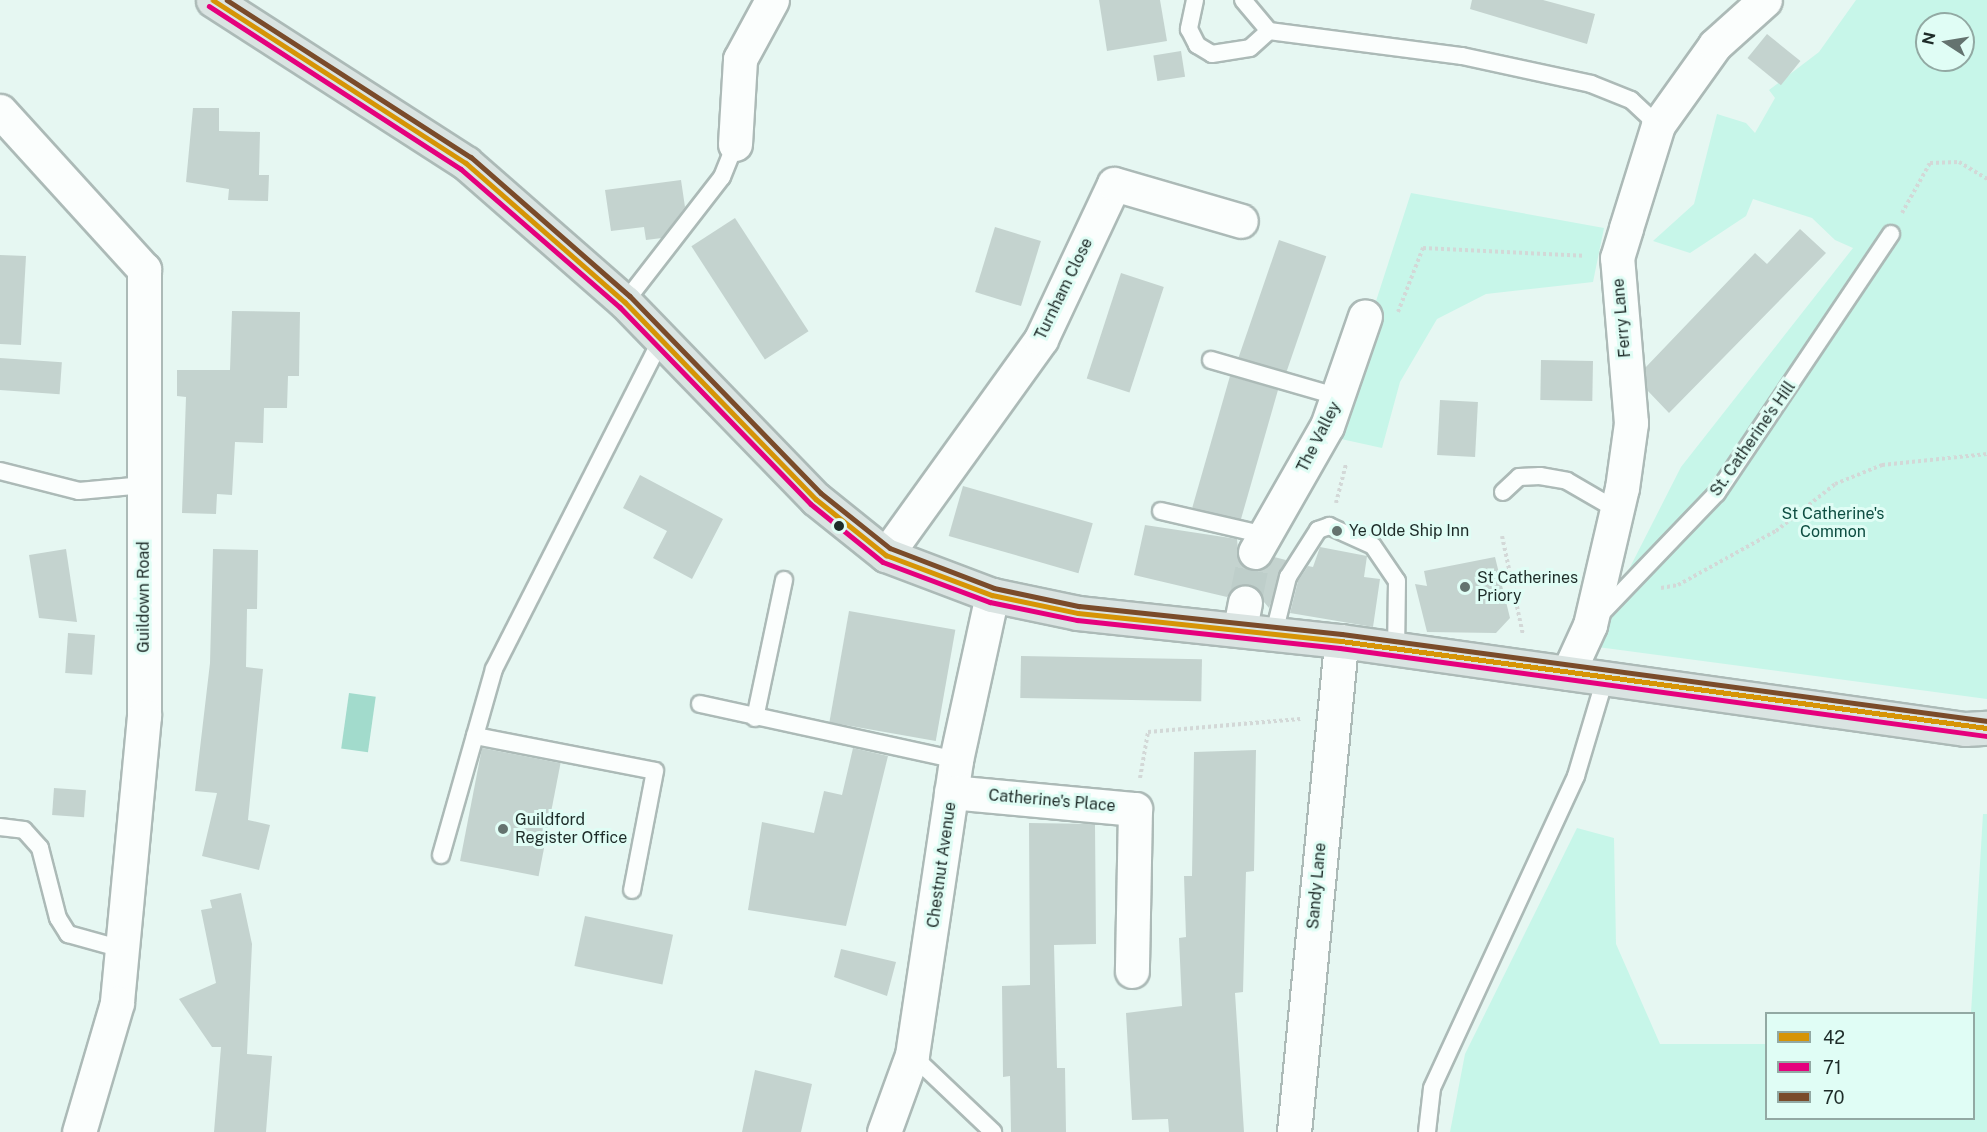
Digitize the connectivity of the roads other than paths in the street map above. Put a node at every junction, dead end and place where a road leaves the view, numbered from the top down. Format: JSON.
{"nodes":[{"id":1,"x":213,"y":0,"type":"edge"},
{"id":2,"x":772,"y":0,"type":"edge"},
{"id":3,"x":1195,"y":0,"type":"edge"},
{"id":4,"x":1243,"y":0,"type":"edge"},
{"id":5,"x":1765,"y":0,"type":"edge"},
{"id":6,"x":1269,"y":31,"type":"junction"},
{"id":7,"x":0,"y":111,"type":"edge"},
{"id":8,"x":1659,"y":125,"type":"junction"},
{"id":9,"x":735,"y":144,"type":"joint"},
{"id":10,"x":1241,"y":221,"type":"dead end"},
{"id":11,"x":1891,"y":234,"type":"road end"},
{"id":12,"x":625,"y":302,"type":"junction"},
{"id":13,"x":1380,"y":319,"type":"road end"},
{"id":14,"x":661,"y":340,"type":"junction"},
{"id":15,"x":1211,"y":360,"type":"dead end"},
{"id":16,"x":1339,"y":397,"type":"junction"},
{"id":17,"x":0,"y":471,"type":"edge"},
{"id":18,"x":144,"y":485,"type":"junction"},
{"id":19,"x":1503,"y":492,"type":"dead end"},
{"id":20,"x":1617,"y":510,"type":"junction"},
{"id":21,"x":1161,"y":511,"type":"dead end"},
{"id":22,"x":1260,"y":544,"type":"joint"},
{"id":23,"x":886,"y":555,"type":"junction"},
{"id":24,"x":784,"y":580,"type":"dead end"},
{"id":25,"x":992,"y":595,"type":"junction"},
{"id":26,"x":1590,"y":624,"type":"junction"},
{"id":27,"x":1274,"y":633,"type":"junction"},
{"id":28,"x":1341,"y":641,"type":"junction"},
{"id":29,"x":1396,"y":649,"type":"junction"},
{"id":30,"x":1568,"y":673,"type":"junction"},
{"id":31,"x":1605,"y":679,"type":"junction"},
{"id":32,"x":700,"y":704,"type":"dead end"},
{"id":33,"x":755,"y":718,"type":"junction"},
{"id":34,"x":1987,"y":728,"type":"edge"},
{"id":35,"x":475,"y":736,"type":"junction"},
{"id":36,"x":956,"y":760,"type":"junction"},
{"id":37,"x":951,"y":792,"type":"junction"},
{"id":38,"x":0,"y":827,"type":"edge"},
{"id":39,"x":441,"y":855,"type":"dead end"},
{"id":40,"x":632,"y":890,"type":"dead end"},
{"id":41,"x":122,"y":949,"type":"junction"},
{"id":42,"x":1132,"y":970,"type":"dead end"},
{"id":43,"x":912,"y":1055,"type":"junction"},
{"id":44,"x":79,"y":1132,"type":"edge"},
{"id":45,"x":884,"y":1132,"type":"edge"},
{"id":46,"x":993,"y":1132,"type":"edge"},
{"id":47,"x":1294,"y":1132,"type":"edge"},
{"id":48,"x":1427,"y":1132,"type":"edge"}],
"edges":[{"from":1,"to":12,"type":"main road"},
{"from":2,"to":9,"type":"street"},
{"from":3,"to":6,"type":"lane"},
{"from":4,"to":6,"type":"lane"},
{"from":5,"to":8,"type":"street","name":"Ferry Lane"},
{"from":6,"to":8,"type":"lane"},
{"from":7,"to":18,"type":"street","name":"Guildown Road"},
{"from":8,"to":20,"type":"street","name":"Ferry Lane"},
{"from":9,"to":12,"type":"lane"},
{"from":10,"to":23,"type":"street","name":"Turnham Close"},
{"from":11,"to":26,"type":"lane","name":"St. Catherine's Hill"},
{"from":12,"to":14,"type":"main road"},
{"from":13,"to":16,"type":"street","name":"The Valley"},
{"from":14,"to":23,"type":"main road"},
{"from":14,"to":35,"type":"lane"},
{"from":15,"to":16,"type":"lane"},
{"from":16,"to":22,"type":"street","name":"The Valley"},
{"from":17,"to":18,"type":"lane"},
{"from":18,"to":41,"type":"street","name":"Guildown Road"},
{"from":19,"to":20,"type":"lane"},
{"from":20,"to":26,"type":"street","name":"Ferry Lane"},
{"from":21,"to":22,"type":"lane"},
{"from":23,"to":25,"type":"main road"},
{"from":24,"to":33,"type":"lane"},
{"from":25,"to":27,"type":"main road"},
{"from":25,"to":36,"type":"street","name":"Chestnut Avenue"},
{"from":26,"to":30,"type":"street","name":"Ferry Lane"},
{"from":27,"to":28,"type":"main road"},
{"from":27,"to":29,"type":"lane"},
{"from":28,"to":29,"type":"main road"},
{"from":28,"to":47,"type":"street","name":"Sandy Lane"},
{"from":29,"to":30,"type":"main road"},
{"from":30,"to":31,"type":"main road"},
{"from":31,"to":34,"type":"main road"},
{"from":31,"to":48,"type":"lane"},
{"from":32,"to":33,"type":"lane"},
{"from":33,"to":36,"type":"lane"},
{"from":35,"to":39,"type":"lane"},
{"from":35,"to":40,"type":"lane"},
{"from":36,"to":37,"type":"street","name":"Chestnut Avenue"},
{"from":37,"to":42,"type":"street","name":"Catherine's Place"},
{"from":37,"to":43,"type":"street","name":"Chestnut Avenue"},
{"from":38,"to":41,"type":"lane"},
{"from":41,"to":44,"type":"street","name":"Guildown Road"},
{"from":43,"to":45,"type":"street","name":"Chestnut Avenue"},
{"from":43,"to":46,"type":"lane"}]}
